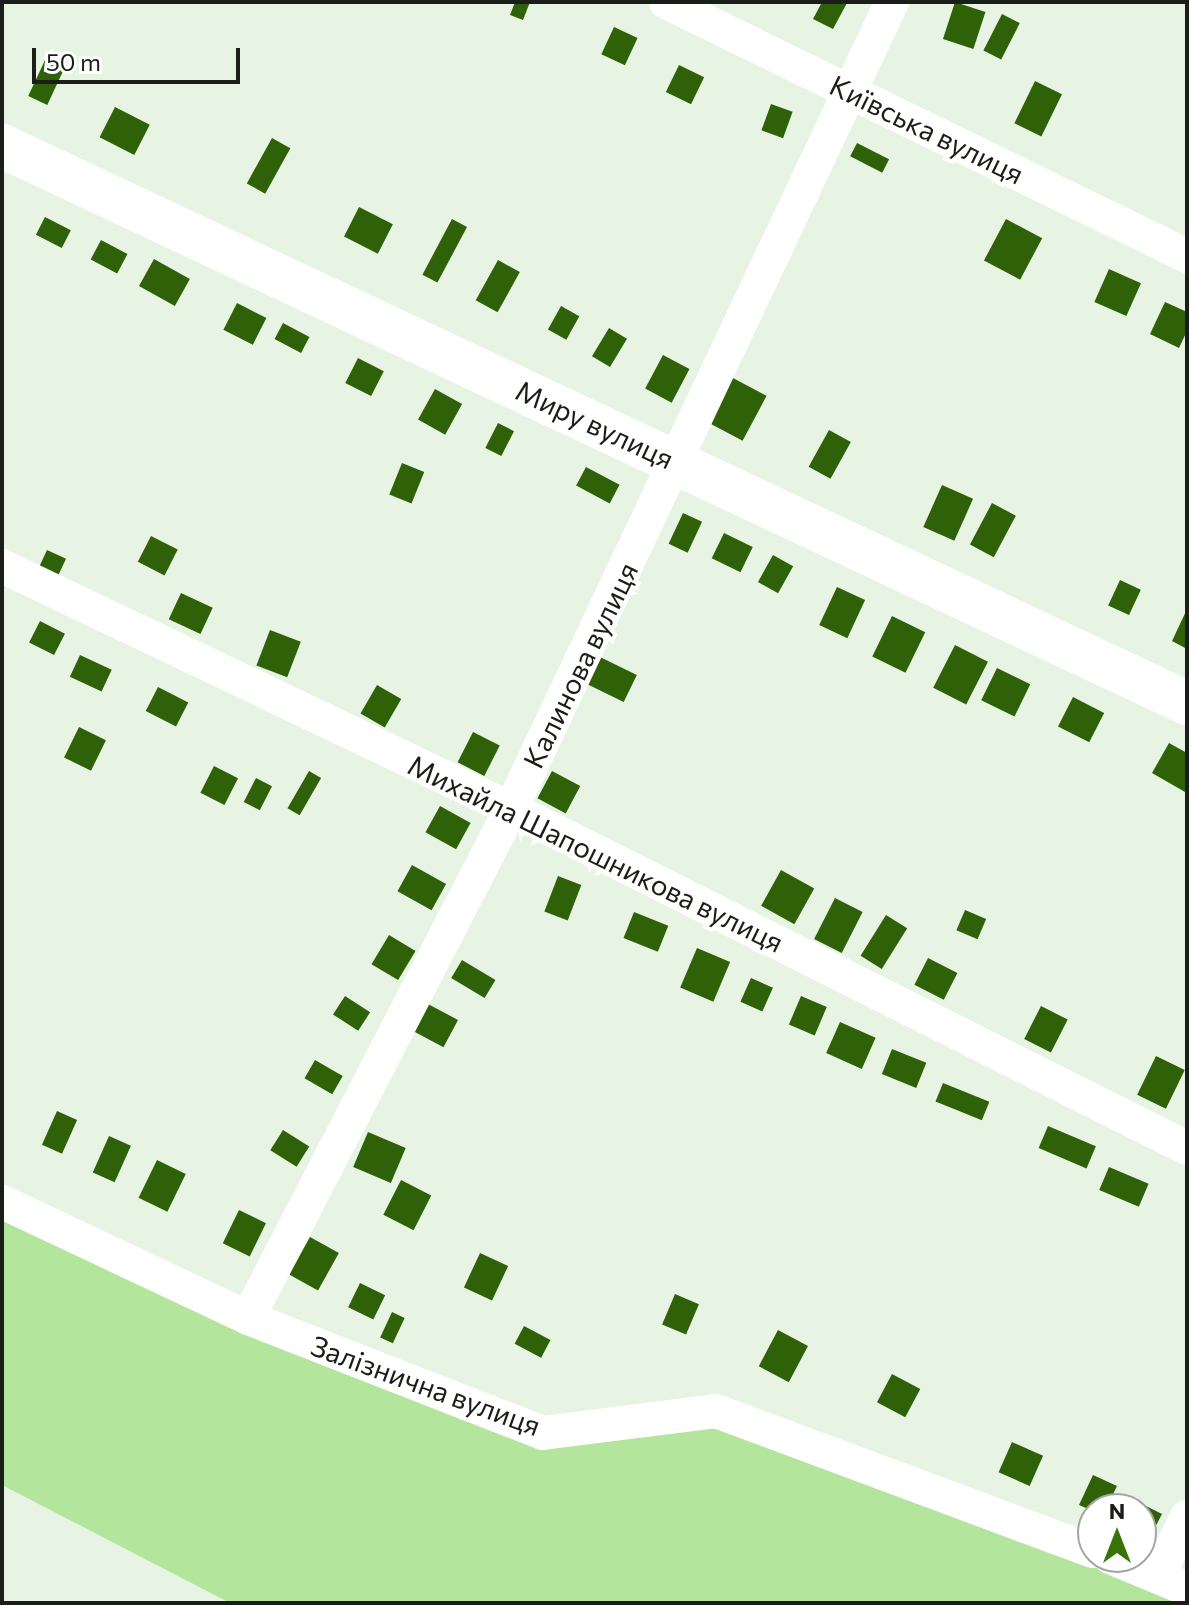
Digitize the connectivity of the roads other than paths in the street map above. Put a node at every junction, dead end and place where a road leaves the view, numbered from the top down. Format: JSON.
{"nodes":[{"id":1,"x":666,"y":2,"type":"edge"},
{"id":2,"x":892,"y":2,"type":"edge"},
{"id":3,"x":847,"y":90,"type":"junction"},
{"id":4,"x":2,"y":146,"type":"edge"},
{"id":5,"x":1187,"y":256,"type":"edge"},
{"id":6,"x":677,"y":462,"type":"junction"},
{"id":7,"x":2,"y":566,"type":"edge"},
{"id":8,"x":1187,"y":703,"type":"edge"},
{"id":9,"x":511,"y":809,"type":"junction"},
{"id":10,"x":1187,"y":1148,"type":"edge"},
{"id":11,"x":2,"y":1202,"type":"edge"},
{"id":12,"x":248,"y":1318,"type":"junction"},
{"id":13,"x":1187,"y":1517,"type":"edge"},
{"id":14,"x":1077,"y":1545,"type":"edge"},
{"id":15,"x":1150,"y":1573,"type":"edge"},
{"id":16,"x":1172,"y":1582,"type":"edge"}],
"edges":[{"from":1,"to":3,"type":"street","name":"Київська вулиця"},
{"from":2,"to":3,"type":"street","name":"Калинова вулиця"},
{"from":3,"to":5,"type":"street","name":"Київська вулиця"},
{"from":3,"to":6,"type":"street","name":"Калинова вулиця"},
{"from":4,"to":6,"type":"main road","name":"Миру вулиця"},
{"from":6,"to":8,"type":"main road","name":"Миру вулиця"},
{"from":6,"to":9,"type":"street","name":"Калинова вулиця"},
{"from":7,"to":9,"type":"street","name":"Михайла Шапошникова вулиця"},
{"from":9,"to":10,"type":"street","name":"Михайла Шапошникова вулиця"},
{"from":9,"to":12,"type":"street","name":"Калинова вулиця"},
{"from":11,"to":12,"type":"street","name":"Залізнична вулиця"},
{"from":12,"to":14,"type":"street","name":"Залізнична вулиця"},
{"from":13,"to":16,"type":"street"},
{"from":15,"to":16,"type":"street"}]}
